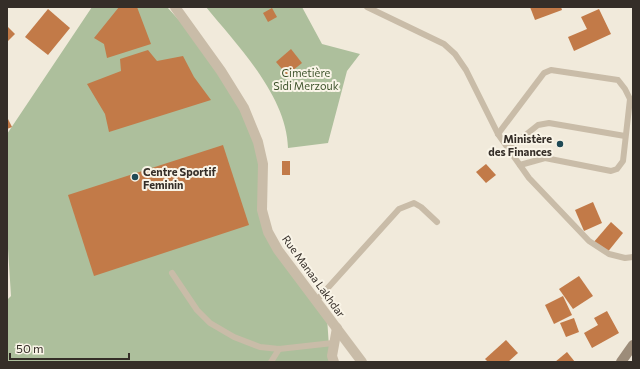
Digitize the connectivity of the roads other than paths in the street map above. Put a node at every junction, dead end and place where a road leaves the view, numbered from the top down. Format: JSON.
{"nodes":[{"id":1,"x":175,"y":7,"type":"edge"},
{"id":2,"x":367,"y":7,"type":"edge"},
{"id":3,"x":498,"y":134,"type":"junction"},
{"id":4,"x":625,"y":136,"type":"junction"},
{"id":5,"x":508,"y":148,"type":"junction"},
{"id":6,"x":520,"y":165,"type":"junction"},
{"id":7,"x":437,"y":222,"type":"dead end"},
{"id":8,"x":633,"y":257,"type":"edge"},
{"id":9,"x":172,"y":273,"type":"dead end"},
{"id":10,"x":316,"y":301,"type":"junction"},
{"id":11,"x":337,"y":328,"type":"junction"},
{"id":12,"x":333,"y":343,"type":"junction"},
{"id":13,"x":633,"y":345,"type":"edge"},
{"id":14,"x":279,"y":350,"type":"junction"},
{"id":15,"x":271,"y":362,"type":"edge"},
{"id":16,"x":334,"y":362,"type":"edge"},
{"id":17,"x":362,"y":362,"type":"edge"},
{"id":18,"x":621,"y":362,"type":"edge"}],
"edges":[{"from":1,"to":10,"type":"street","name":"Rue Manaa Lakhdar"},
{"from":2,"to":3,"type":"lane"},
{"from":3,"to":4,"type":"lane"},
{"from":3,"to":5,"type":"lane"},
{"from":4,"to":5,"type":"lane"},
{"from":4,"to":6,"type":"lane"},
{"from":5,"to":6,"type":"lane"},
{"from":6,"to":8,"type":"lane"},
{"from":7,"to":10,"type":"lane"},
{"from":9,"to":14,"type":"lane"},
{"from":10,"to":11,"type":"street","name":"Rue Manaa Lakhdar"},
{"from":11,"to":12,"type":"street"},
{"from":11,"to":17,"type":"street","name":"Rue Manaa Lakhdar"},
{"from":12,"to":14,"type":"lane"},
{"from":12,"to":16,"type":"street"},
{"from":13,"to":18,"type":"main road"},
{"from":14,"to":15,"type":"lane"}]}
